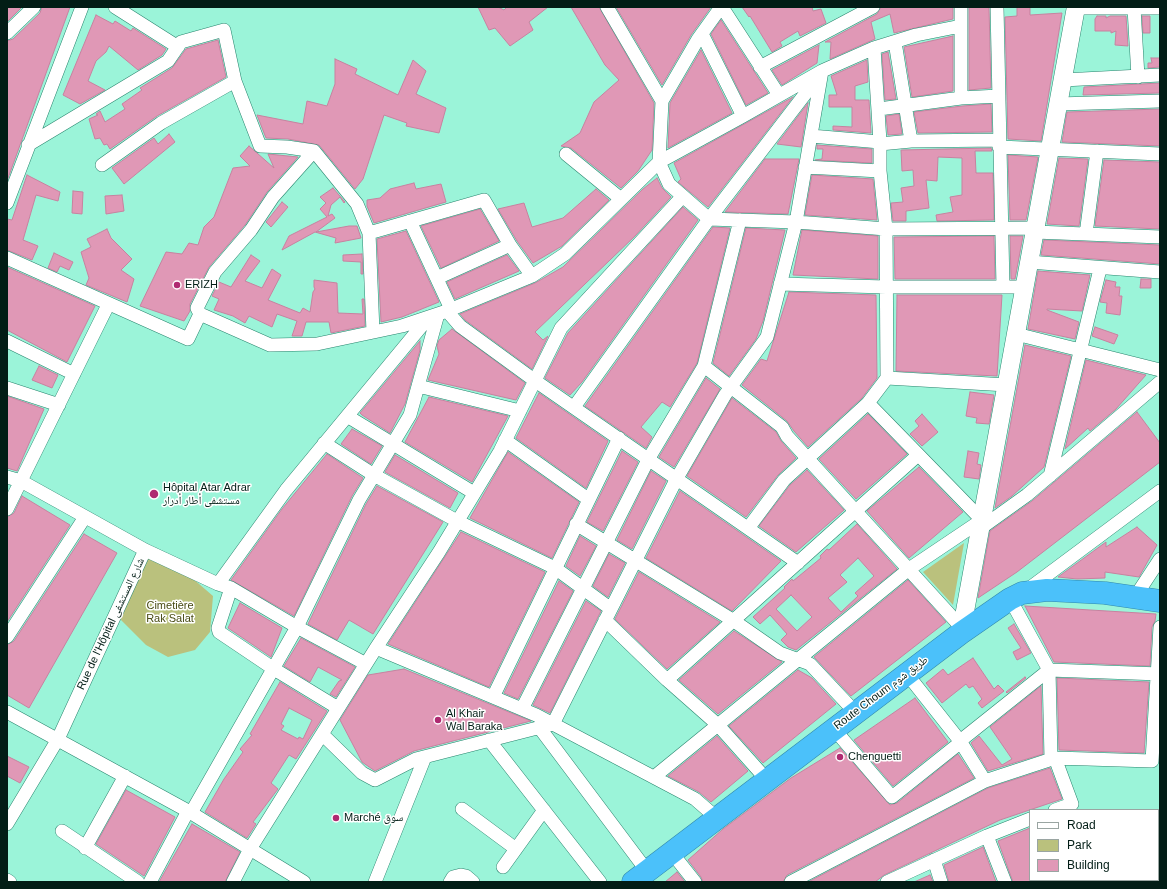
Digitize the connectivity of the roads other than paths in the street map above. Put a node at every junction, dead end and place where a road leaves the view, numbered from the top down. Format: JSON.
{"nodes":[{"id":1,"x":34,"y":7,"type":"edge"},
{"id":2,"x":82,"y":7,"type":"edge"},
{"id":3,"x":115,"y":7,"type":"edge"},
{"id":4,"x":607,"y":7,"type":"edge"},
{"id":5,"x":722,"y":7,"type":"edge"},
{"id":6,"x":873,"y":7,"type":"edge"},
{"id":7,"x":961,"y":7,"type":"edge"},
{"id":8,"x":997,"y":7,"type":"edge"},
{"id":9,"x":1076,"y":7,"type":"edge"},
{"id":10,"x":1141,"y":8,"type":"edge"},
{"id":11,"x":1160,"y":8,"type":"edge"},
{"id":12,"x":961,"y":26,"type":"junction"},
{"id":13,"x":7,"y":33,"type":"edge"},
{"id":14,"x":702,"y":34,"type":"junction"},
{"id":15,"x":895,"y":42,"type":"junction"},
{"id":16,"x":178,"y":47,"type":"junction"},
{"id":17,"x":874,"y":48,"type":"junction"},
{"id":18,"x":760,"y":67,"type":"junction"},
{"id":19,"x":822,"y":71,"type":"junction"},
{"id":20,"x":1160,"y":75,"type":"edge"},
{"id":21,"x":1138,"y":77,"type":"junction"},
{"id":22,"x":1063,"y":80,"type":"junction"},
{"id":23,"x":235,"y":81,"type":"junction"},
{"id":24,"x":779,"y":95,"type":"junction"},
{"id":25,"x":999,"y":96,"type":"junction"},
{"id":26,"x":961,"y":98,"type":"junction"},
{"id":27,"x":662,"y":101,"type":"junction"},
{"id":28,"x":1160,"y":101,"type":"edge"},
{"id":29,"x":1058,"y":104,"type":"junction"},
{"id":30,"x":905,"y":106,"type":"junction"},
{"id":31,"x":879,"y":109,"type":"junction"},
{"id":32,"x":743,"y":116,"type":"junction"},
{"id":33,"x":811,"y":136,"type":"junction"},
{"id":34,"x":911,"y":141,"type":"junction"},
{"id":35,"x":880,"y":143,"type":"junction"},
{"id":36,"x":1000,"y":144,"type":"junction"},
{"id":37,"x":28,"y":145,"type":"junction"},
{"id":38,"x":1050,"y":148,"type":"junction"},
{"id":39,"x":1097,"y":150,"type":"junction"},
{"id":40,"x":314,"y":151,"type":"junction"},
{"id":41,"x":566,"y":154,"type":"dead end"},
{"id":42,"x":1160,"y":154,"type":"edge"},
{"id":43,"x":659,"y":162,"type":"junction"},
{"id":44,"x":102,"y":165,"type":"dead end"},
{"id":45,"x":806,"y":168,"type":"junction"},
{"id":46,"x":880,"y":171,"type":"junction"},
{"id":47,"x":682,"y":197,"type":"junction"},
{"id":48,"x":621,"y":199,"type":"junction"},
{"id":49,"x":7,"y":203,"type":"edge"},
{"id":50,"x":709,"y":219,"type":"junction"},
{"id":51,"x":740,"y":220,"type":"junction"},
{"id":52,"x":410,"y":221,"type":"junction"},
{"id":53,"x":796,"y":222,"type":"junction"},
{"id":54,"x":1003,"y":228,"type":"junction"},
{"id":55,"x":886,"y":229,"type":"junction"},
{"id":56,"x":1035,"y":230,"type":"junction"},
{"id":57,"x":369,"y":233,"type":"junction"},
{"id":58,"x":1086,"y":234,"type":"junction"},
{"id":59,"x":1160,"y":236,"type":"edge"},
{"id":60,"x":510,"y":245,"type":"junction"},
{"id":61,"x":7,"y":258,"type":"edge"},
{"id":62,"x":1029,"y":262,"type":"junction"},
{"id":63,"x":1100,"y":269,"type":"junction"},
{"id":64,"x":1160,"y":272,"type":"edge"},
{"id":65,"x":532,"y":276,"type":"junction"},
{"id":66,"x":436,"y":278,"type":"junction"},
{"id":67,"x":780,"y":284,"type":"junction"},
{"id":68,"x":886,"y":287,"type":"junction"},
{"id":69,"x":1003,"y":287,"type":"junction"},
{"id":70,"x":1025,"y":287,"type":"junction"},
{"id":71,"x":108,"y":305,"type":"junction"},
{"id":72,"x":441,"y":313,"type":"junction"},
{"id":73,"x":200,"y":314,"type":"junction"},
{"id":74,"x":373,"y":332,"type":"junction"},
{"id":75,"x":1016,"y":334,"type":"junction"},
{"id":76,"x":7,"y":341,"type":"edge"},
{"id":77,"x":1080,"y":350,"type":"junction"},
{"id":78,"x":704,"y":366,"type":"junction"},
{"id":79,"x":1160,"y":370,"type":"edge"},
{"id":80,"x":74,"y":374,"type":"junction"},
{"id":81,"x":887,"y":378,"type":"junction"},
{"id":82,"x":534,"y":380,"type":"junction"},
{"id":83,"x":1160,"y":382,"type":"edge"},
{"id":84,"x":418,"y":386,"type":"junction"},
{"id":85,"x":1007,"y":386,"type":"junction"},
{"id":86,"x":731,"y":387,"type":"junction"},
{"id":87,"x":7,"y":388,"type":"edge"},
{"id":88,"x":868,"y":403,"type":"junction"},
{"id":89,"x":59,"y":405,"type":"junction"},
{"id":90,"x":574,"y":407,"type":"junction"},
{"id":91,"x":520,"y":411,"type":"junction"},
{"id":92,"x":347,"y":416,"type":"junction"},
{"id":93,"x":619,"y":438,"type":"junction"},
{"id":94,"x":505,"y":440,"type":"junction"},
{"id":95,"x":324,"y":444,"type":"junction"},
{"id":96,"x":392,"y":444,"type":"junction"},
{"id":97,"x":918,"y":455,"type":"junction"},
{"id":98,"x":649,"y":458,"type":"junction"},
{"id":99,"x":807,"y":459,"type":"junction"},
{"id":100,"x":374,"y":475,"type":"junction"},
{"id":101,"x":1050,"y":476,"type":"junction"},
{"id":102,"x":7,"y":477,"type":"edge"},
{"id":103,"x":677,"y":478,"type":"junction"},
{"id":104,"x":21,"y":481,"type":"junction"},
{"id":105,"x":1160,"y":491,"type":"edge"},
{"id":106,"x":474,"y":493,"type":"junction"},
{"id":107,"x":588,"y":499,"type":"junction"},
{"id":108,"x":7,"y":509,"type":"edge"},
{"id":109,"x":856,"y":511,"type":"junction"},
{"id":110,"x":85,"y":517,"type":"junction"},
{"id":111,"x":457,"y":521,"type":"junction"},
{"id":112,"x":576,"y":524,"type":"junction"},
{"id":113,"x":981,"y":524,"type":"junction"},
{"id":114,"x":749,"y":527,"type":"junction"},
{"id":115,"x":606,"y":542,"type":"junction"},
{"id":116,"x":144,"y":550,"type":"junction"},
{"id":117,"x":1160,"y":559,"type":"edge"},
{"id":118,"x":636,"y":560,"type":"junction"},
{"id":119,"x":798,"y":563,"type":"junction"},
{"id":120,"x":555,"y":568,"type":"junction"},
{"id":121,"x":909,"y":569,"type":"junction"},
{"id":122,"x":218,"y":584,"type":"junction"},
{"id":123,"x":231,"y":588,"type":"junction"},
{"id":124,"x":583,"y":589,"type":"junction"},
{"id":125,"x":1016,"y":596,"type":"junction"},
{"id":126,"x":1135,"y":597,"type":"junction"},
{"id":127,"x":1160,"y":601,"type":"edge"},
{"id":128,"x":608,"y":614,"type":"junction"},
{"id":129,"x":734,"y":621,"type":"junction"},
{"id":130,"x":297,"y":627,"type":"junction"},
{"id":131,"x":1160,"y":627,"type":"edge"},
{"id":132,"x":962,"y":630,"type":"junction"},
{"id":133,"x":7,"y":637,"type":"edge"},
{"id":134,"x":376,"y":648,"type":"junction"},
{"id":135,"x":797,"y":660,"type":"junction"},
{"id":136,"x":366,"y":664,"type":"junction"},
{"id":137,"x":274,"y":669,"type":"junction"},
{"id":138,"x":1049,"y":670,"type":"junction"},
{"id":139,"x":907,"y":674,"type":"junction"},
{"id":140,"x":1158,"y":674,"type":"edge"},
{"id":141,"x":667,"y":680,"type":"junction"},
{"id":142,"x":493,"y":697,"type":"junction"},
{"id":143,"x":338,"y":708,"type":"junction"},
{"id":144,"x":522,"y":709,"type":"junction"},
{"id":145,"x":7,"y":712,"type":"edge"},
{"id":146,"x":856,"y":713,"type":"junction"},
{"id":147,"x":1157,"y":714,"type":"edge"},
{"id":148,"x":553,"y":724,"type":"junction"},
{"id":149,"x":718,"y":725,"type":"junction"},
{"id":150,"x":540,"y":727,"type":"junction"},
{"id":151,"x":834,"y":729,"type":"junction"},
{"id":152,"x":322,"y":734,"type":"junction"},
{"id":153,"x":58,"y":739,"type":"junction"},
{"id":154,"x":489,"y":740,"type":"junction"},
{"id":155,"x":961,"y":742,"type":"junction"},
{"id":156,"x":425,"y":757,"type":"junction"},
{"id":157,"x":1053,"y":759,"type":"junction"},
{"id":158,"x":125,"y":776,"type":"junction"},
{"id":159,"x":654,"y":777,"type":"junction"},
{"id":160,"x":767,"y":780,"type":"junction"},
{"id":161,"x":985,"y":781,"type":"junction"},
{"id":162,"x":1075,"y":807,"type":"edge"},
{"id":163,"x":462,"y":809,"type":"dead end"},
{"id":164,"x":1062,"y":809,"type":"edge"},
{"id":165,"x":544,"y":810,"type":"junction"},
{"id":166,"x":190,"y":812,"type":"junction"},
{"id":167,"x":1029,"y":819,"type":"edge"},
{"id":168,"x":718,"y":820,"type":"junction"},
{"id":169,"x":7,"y":824,"type":"edge"},
{"id":170,"x":62,"y":832,"type":"dead end"},
{"id":171,"x":988,"y":836,"type":"junction"},
{"id":172,"x":85,"y":848,"type":"junction"},
{"id":173,"x":250,"y":849,"type":"junction"},
{"id":174,"x":516,"y":849,"type":"junction"},
{"id":175,"x":672,"y":853,"type":"junction"},
{"id":176,"x":934,"y":860,"type":"junction"},
{"id":177,"x":503,"y":867,"type":"dead end"},
{"id":178,"x":640,"y":877,"type":"edge"},
{"id":179,"x":7,"y":880,"type":"edge"},
{"id":180,"x":10,"y":882,"type":"edge"},
{"id":181,"x":138,"y":882,"type":"edge"},
{"id":182,"x":150,"y":882,"type":"edge"},
{"id":183,"x":233,"y":882,"type":"edge"},
{"id":184,"x":304,"y":882,"type":"edge"},
{"id":185,"x":376,"y":882,"type":"edge"},
{"id":186,"x":450,"y":882,"type":"edge"},
{"id":187,"x":473,"y":882,"type":"edge"},
{"id":188,"x":600,"y":882,"type":"edge"},
{"id":189,"x":695,"y":882,"type":"edge"},
{"id":190,"x":791,"y":882,"type":"edge"},
{"id":191,"x":887,"y":882,"type":"edge"},
{"id":192,"x":942,"y":882,"type":"edge"},
{"id":193,"x":1005,"y":882,"type":"edge"}],
"edges":[{"from":1,"to":13,"type":"street"},
{"from":2,"to":37,"type":"street"},
{"from":3,"to":16,"type":"street"},
{"from":4,"to":27,"type":"street"},
{"from":5,"to":14,"type":"street"},
{"from":5,"to":18,"type":"street"},
{"from":6,"to":18,"type":"street"},
{"from":7,"to":12,"type":"street"},
{"from":8,"to":25,"type":"street"},
{"from":9,"to":10,"type":"street"},
{"from":9,"to":22,"type":"street"},
{"from":10,"to":11,"type":"street"},
{"from":10,"to":21,"type":"street"},
{"from":12,"to":15,"type":"street"},
{"from":12,"to":26,"type":"street"},
{"from":14,"to":27,"type":"street"},
{"from":14,"to":32,"type":"street"},
{"from":15,"to":17,"type":"street"},
{"from":15,"to":30,"type":"street"},
{"from":16,"to":23,"type":"street"},
{"from":16,"to":37,"type":"street"},
{"from":17,"to":19,"type":"street"},
{"from":17,"to":31,"type":"street"},
{"from":18,"to":24,"type":"street"},
{"from":19,"to":24,"type":"street"},
{"from":19,"to":33,"type":"street"},
{"from":19,"to":50,"type":"street"},
{"from":20,"to":21,"type":"street"},
{"from":21,"to":22,"type":"street"},
{"from":22,"to":29,"type":"street"},
{"from":23,"to":40,"type":"street"},
{"from":23,"to":44,"type":"street"},
{"from":24,"to":32,"type":"street"},
{"from":25,"to":26,"type":"street"},
{"from":25,"to":36,"type":"street"},
{"from":26,"to":30,"type":"street"},
{"from":27,"to":43,"type":"street"},
{"from":28,"to":29,"type":"street"},
{"from":29,"to":38,"type":"street"},
{"from":30,"to":31,"type":"street"},
{"from":30,"to":34,"type":"street"},
{"from":31,"to":35,"type":"street"},
{"from":32,"to":43,"type":"street"},
{"from":33,"to":35,"type":"street"},
{"from":33,"to":45,"type":"street"},
{"from":34,"to":35,"type":"street"},
{"from":34,"to":36,"type":"street"},
{"from":35,"to":46,"type":"street"},
{"from":36,"to":38,"type":"street"},
{"from":36,"to":54,"type":"street"},
{"from":37,"to":49,"type":"street"},
{"from":38,"to":39,"type":"street"},
{"from":38,"to":56,"type":"street"},
{"from":39,"to":42,"type":"street"},
{"from":39,"to":58,"type":"street"},
{"from":40,"to":57,"type":"street"},
{"from":40,"to":73,"type":"street"},
{"from":41,"to":48,"type":"street"},
{"from":43,"to":47,"type":"street"},
{"from":43,"to":48,"type":"street"},
{"from":45,"to":46,"type":"street"},
{"from":45,"to":53,"type":"street"},
{"from":46,"to":55,"type":"street"},
{"from":47,"to":50,"type":"street"},
{"from":47,"to":82,"type":"street"},
{"from":48,"to":65,"type":"street"},
{"from":50,"to":51,"type":"street"},
{"from":50,"to":90,"type":"street"},
{"from":51,"to":53,"type":"street"},
{"from":51,"to":78,"type":"street"},
{"from":52,"to":57,"type":"street"},
{"from":52,"to":60,"type":"street"},
{"from":52,"to":66,"type":"street"},
{"from":53,"to":55,"type":"street"},
{"from":53,"to":67,"type":"street"},
{"from":54,"to":55,"type":"street"},
{"from":54,"to":56,"type":"street"},
{"from":54,"to":69,"type":"street"},
{"from":55,"to":68,"type":"street"},
{"from":56,"to":58,"type":"street"},
{"from":56,"to":62,"type":"street"},
{"from":57,"to":74,"type":"street"},
{"from":58,"to":59,"type":"street"},
{"from":60,"to":65,"type":"street"},
{"from":60,"to":66,"type":"street"},
{"from":61,"to":71,"type":"street"},
{"from":62,"to":63,"type":"street"},
{"from":62,"to":70,"type":"street"},
{"from":63,"to":64,"type":"street"},
{"from":63,"to":77,"type":"street"},
{"from":65,"to":72,"type":"street"},
{"from":66,"to":72,"type":"street"},
{"from":67,"to":68,"type":"street"},
{"from":67,"to":86,"type":"street"},
{"from":68,"to":69,"type":"street"},
{"from":68,"to":81,"type":"street"},
{"from":69,"to":70,"type":"street"},
{"from":70,"to":75,"type":"street"},
{"from":71,"to":73,"type":"street"},
{"from":71,"to":80,"type":"street"},
{"from":72,"to":74,"type":"street"},
{"from":72,"to":82,"type":"street"},
{"from":72,"to":84,"type":"street"},
{"from":72,"to":92,"type":"street"},
{"from":73,"to":74,"type":"street"},
{"from":75,"to":77,"type":"street"},
{"from":75,"to":85,"type":"street"},
{"from":76,"to":80,"type":"street"},
{"from":77,"to":79,"type":"street"},
{"from":77,"to":101,"type":"street"},
{"from":78,"to":86,"type":"street"},
{"from":78,"to":98,"type":"street"},
{"from":80,"to":89,"type":"street"},
{"from":81,"to":85,"type":"street"},
{"from":81,"to":88,"type":"street"},
{"from":82,"to":90,"type":"street"},
{"from":82,"to":91,"type":"street"},
{"from":83,"to":101,"type":"street"},
{"from":84,"to":91,"type":"street"},
{"from":84,"to":96,"type":"street"},
{"from":85,"to":113,"type":"street"},
{"from":86,"to":99,"type":"street"},
{"from":86,"to":103,"type":"street"},
{"from":87,"to":89,"type":"street"},
{"from":88,"to":97,"type":"street"},
{"from":88,"to":99,"type":"street"},
{"from":89,"to":104,"type":"street"},
{"from":90,"to":93,"type":"street"},
{"from":91,"to":94,"type":"street"},
{"from":92,"to":95,"type":"street"},
{"from":92,"to":96,"type":"street"},
{"from":93,"to":98,"type":"street"},
{"from":93,"to":107,"type":"street"},
{"from":94,"to":106,"type":"street"},
{"from":94,"to":107,"type":"street"},
{"from":95,"to":100,"type":"street"},
{"from":95,"to":122,"type":"street"},
{"from":96,"to":100,"type":"street"},
{"from":96,"to":106,"type":"street"},
{"from":97,"to":109,"type":"street"},
{"from":97,"to":113,"type":"street"},
{"from":98,"to":103,"type":"street"},
{"from":98,"to":115,"type":"street"},
{"from":99,"to":109,"type":"street"},
{"from":99,"to":114,"type":"street"},
{"from":100,"to":111,"type":"street"},
{"from":100,"to":130,"type":"street"},
{"from":101,"to":113,"type":"street"},
{"from":102,"to":104,"type":"street","name":"Rue de l'Hôpital شارع المستشفى"},
{"from":103,"to":114,"type":"street"},
{"from":103,"to":118,"type":"street"},
{"from":104,"to":108,"type":"street"},
{"from":104,"to":110,"type":"street","name":"Rue de l'Hôpital شارع المستشفى"},
{"from":105,"to":125,"type":"street"},
{"from":106,"to":111,"type":"street"},
{"from":107,"to":112,"type":"street"},
{"from":109,"to":119,"type":"street"},
{"from":109,"to":121,"type":"street"},
{"from":110,"to":116,"type":"street","name":"Rue de l'Hôpital شارع المستشفى"},
{"from":110,"to":133,"type":"street"},
{"from":111,"to":120,"type":"street"},
{"from":111,"to":134,"type":"street"},
{"from":112,"to":115,"type":"street"},
{"from":112,"to":120,"type":"street"},
{"from":113,"to":121,"type":"street"},
{"from":113,"to":132,"type":"street"},
{"from":114,"to":119,"type":"street"},
{"from":115,"to":118,"type":"street"},
{"from":115,"to":124,"type":"street"},
{"from":116,"to":122,"type":"street"},
{"from":116,"to":153,"type":"street","name":"Rue de l'Hôpital شارع المستشفى"},
{"from":117,"to":126,"type":"street"},
{"from":118,"to":128,"type":"street"},
{"from":118,"to":129,"type":"street"},
{"from":119,"to":129,"type":"street"},
{"from":120,"to":124,"type":"street"},
{"from":120,"to":142,"type":"street"},
{"from":121,"to":132,"type":"street"},
{"from":121,"to":135,"type":"street"},
{"from":122,"to":123,"type":"street"},
{"from":123,"to":130,"type":"street"},
{"from":123,"to":137,"type":"street"},
{"from":124,"to":128,"type":"street"},
{"from":124,"to":144,"type":"street"},
{"from":125,"to":126,"type":"highway","name":"Route Choum طريق شوم"},
{"from":125,"to":132,"type":"highway","name":"Route Choum طريق شوم"},
{"from":125,"to":138,"type":"street"},
{"from":126,"to":127,"type":"highway","name":"Route Choum طريق شوم"},
{"from":128,"to":141,"type":"street"},
{"from":128,"to":148,"type":"street"},
{"from":129,"to":135,"type":"street"},
{"from":129,"to":141,"type":"street"},
{"from":130,"to":136,"type":"street"},
{"from":130,"to":137,"type":"street"},
{"from":131,"to":140,"type":"street"},
{"from":132,"to":139,"type":"highway","name":"Route Choum طريق شوم"},
{"from":134,"to":136,"type":"street"},
{"from":134,"to":142,"type":"street"},
{"from":135,"to":146,"type":"street"},
{"from":135,"to":149,"type":"street"},
{"from":136,"to":143,"type":"street"},
{"from":137,"to":143,"type":"street"},
{"from":137,"to":166,"type":"street"},
{"from":138,"to":140,"type":"street"},
{"from":138,"to":155,"type":"street"},
{"from":138,"to":157,"type":"street"},
{"from":139,"to":146,"type":"highway","name":"Route Choum طريق شوم"},
{"from":139,"to":155,"type":"street"},
{"from":140,"to":147,"type":"street"},
{"from":141,"to":149,"type":"street"},
{"from":142,"to":144,"type":"street"},
{"from":143,"to":152,"type":"street"},
{"from":144,"to":148,"type":"street"},
{"from":145,"to":153,"type":"street"},
{"from":146,"to":151,"type":"highway","name":"Route Choum طريق شوم"},
{"from":147,"to":157,"type":"street"},
{"from":148,"to":150,"type":"street"},
{"from":148,"to":159,"type":"street"},
{"from":149,"to":159,"type":"street"},
{"from":149,"to":160,"type":"street"},
{"from":150,"to":154,"type":"street"},
{"from":150,"to":178,"type":"street"},
{"from":151,"to":155,"type":"street"},
{"from":151,"to":160,"type":"highway","name":"Route Choum طريق شوم"},
{"from":152,"to":156,"type":"street"},
{"from":152,"to":173,"type":"street"},
{"from":153,"to":158,"type":"street"},
{"from":153,"to":169,"type":"street","name":"Rue de l'Hôpital شارع المستشفى"},
{"from":154,"to":156,"type":"street"},
{"from":154,"to":165,"type":"street"},
{"from":155,"to":161,"type":"street"},
{"from":156,"to":185,"type":"street"},
{"from":157,"to":161,"type":"street"},
{"from":157,"to":162,"type":"street"},
{"from":158,"to":166,"type":"street"},
{"from":158,"to":172,"type":"street"},
{"from":159,"to":168,"type":"street"},
{"from":160,"to":168,"type":"highway","name":"Route Choum طريق شوم"},
{"from":161,"to":190,"type":"street"},
{"from":162,"to":164,"type":"street"},
{"from":163,"to":174,"type":"street"},
{"from":165,"to":174,"type":"street"},
{"from":165,"to":188,"type":"street"},
{"from":166,"to":173,"type":"street"},
{"from":166,"to":182,"type":"street"},
{"from":167,"to":171,"type":"street"},
{"from":168,"to":175,"type":"highway","name":"Route Choum طريق شوم"},
{"from":170,"to":172,"type":"street"},
{"from":171,"to":176,"type":"street"},
{"from":171,"to":193,"type":"street"},
{"from":172,"to":181,"type":"street"},
{"from":173,"to":183,"type":"street"},
{"from":173,"to":184,"type":"street"},
{"from":174,"to":177,"type":"street"},
{"from":175,"to":178,"type":"highway","name":"Route Choum طريق شوم"},
{"from":175,"to":189,"type":"street"},
{"from":176,"to":191,"type":"street"},
{"from":176,"to":192,"type":"street"},
{"from":179,"to":180,"type":"street"},
{"from":186,"to":187,"type":"street"}]}
